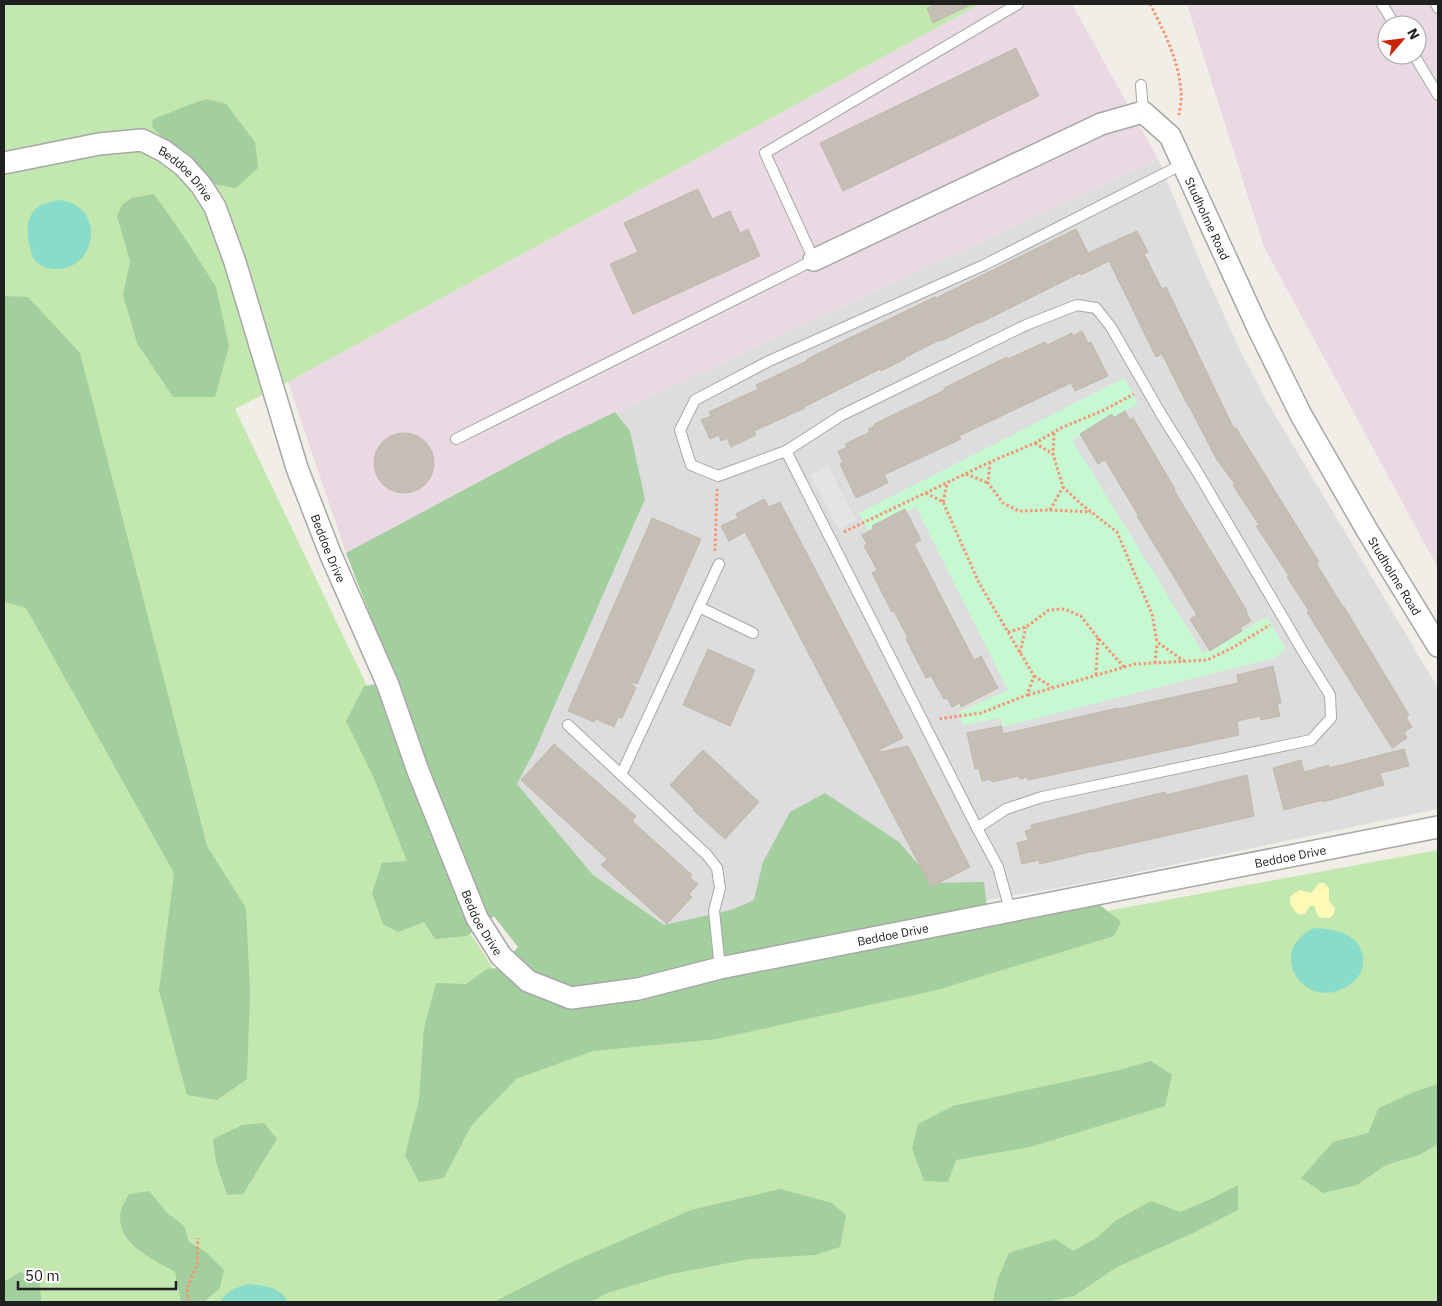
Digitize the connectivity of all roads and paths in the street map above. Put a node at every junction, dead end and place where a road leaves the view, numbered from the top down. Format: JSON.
{"nodes":[{"id":1,"x":1018,"y":4,"type":"edge"},
{"id":2,"x":1150,"y":4,"type":"edge"},
{"id":3,"x":1382,"y":4,"type":"edge"},
{"id":4,"x":1436,"y":4,"type":"edge"},
{"id":5,"x":1438,"y":8,"type":"edge"},
{"id":6,"x":1389,"y":15,"type":"edge"},
{"id":7,"x":1420,"y":65,"type":"edge"},
{"id":8,"x":1141,"y":85,"type":"dead end"},
{"id":9,"x":1438,"y":95,"type":"edge"},
{"id":10,"x":1143,"y":112,"type":"junction"},
{"id":11,"x":1170,"y":136,"type":"junction"},
{"id":12,"x":4,"y":163,"type":"edge"},
{"id":13,"x":1183,"y":164,"type":"junction"},
{"id":14,"x":814,"y":260,"type":"junction"},
{"id":15,"x":1145,"y":387,"type":"junction"},
{"id":16,"x":1054,"y":432,"type":"junction"},
{"id":17,"x":456,"y":439,"type":"dead end"},
{"id":18,"x":1035,"y":443,"type":"junction"},
{"id":19,"x":786,"y":451,"type":"junction"},
{"id":20,"x":1053,"y":454,"type":"junction"},
{"id":21,"x":990,"y":462,"type":"junction"},
{"id":22,"x":966,"y":474,"type":"junction"},
{"id":23,"x":718,"y":476,"type":"junction"},
{"id":24,"x":948,"y":483,"type":"junction"},
{"id":25,"x":988,"y":483,"type":"junction"},
{"id":26,"x":1063,"y":487,"type":"junction"},
{"id":27,"x":925,"y":493,"type":"junction"},
{"id":28,"x":943,"y":502,"type":"junction"},
{"id":29,"x":1050,"y":510,"type":"junction"},
{"id":30,"x":1092,"y":512,"type":"junction"},
{"id":31,"x":831,"y":538,"type":"junction"},
{"id":32,"x":719,"y":564,"type":"joint"},
{"id":33,"x":699,"y":607,"type":"junction"},
{"id":34,"x":1283,"y":617,"type":"junction"},
{"id":35,"x":1026,"y":628,"type":"junction"},
{"id":36,"x":1008,"y":632,"type":"junction"},
{"id":37,"x":753,"y":634,"type":"dead end"},
{"id":38,"x":1098,"y":638,"type":"junction"},
{"id":39,"x":1157,"y":642,"type":"junction"},
{"id":40,"x":1438,"y":646,"type":"edge"},
{"id":41,"x":1020,"y":653,"type":"junction"},
{"id":42,"x":1184,"y":661,"type":"junction"},
{"id":43,"x":1155,"y":663,"type":"junction"},
{"id":44,"x":1124,"y":667,"type":"junction"},
{"id":45,"x":1096,"y":675,"type":"junction"},
{"id":46,"x":1034,"y":676,"type":"junction"},
{"id":47,"x":1052,"y":688,"type":"junction"},
{"id":48,"x":1027,"y":695,"type":"junction"},
{"id":49,"x":923,"y":722,"type":"junction"},
{"id":50,"x":568,"y":725,"type":"dead end"},
{"id":51,"x":621,"y":775,"type":"junction"},
{"id":52,"x":1438,"y":827,"type":"edge"},
{"id":53,"x":977,"y":828,"type":"junction"},
{"id":54,"x":1010,"y":910,"type":"junction"},
{"id":55,"x":720,"y":968,"type":"junction"},
{"id":56,"x":198,"y":1238,"type":"dead end"},
{"id":57,"x":188,"y":1302,"type":"edge"}],
"edges":[{"from":1,"to":14,"type":"lane"},
{"from":2,"to":11,"type":"path"},
{"from":3,"to":6,"type":"lane"},
{"from":4,"to":5,"type":"lane"},
{"from":7,"to":9,"type":"lane"},
{"from":8,"to":10,"type":"lane"},
{"from":10,"to":11,"type":"street","name":"Studholme Road"},
{"from":10,"to":14,"type":"street"},
{"from":11,"to":13,"type":"street","name":"Studholme Road"},
{"from":12,"to":55,"type":"street","name":"Beddoe Drive"},
{"from":13,"to":23,"type":"lane"},
{"from":13,"to":40,"type":"street","name":"Studholme Road"},
{"from":14,"to":17,"type":"lane"},
{"from":15,"to":16,"type":"path"},
{"from":15,"to":19,"type":"lane"},
{"from":15,"to":34,"type":"lane"},
{"from":16,"to":18,"type":"path"},
{"from":16,"to":20,"type":"path"},
{"from":18,"to":20,"type":"path"},
{"from":18,"to":21,"type":"path"},
{"from":19,"to":23,"type":"lane"},
{"from":19,"to":31,"type":"lane"},
{"from":20,"to":26,"type":"path"},
{"from":21,"to":22,"type":"path"},
{"from":21,"to":25,"type":"path"},
{"from":22,"to":24,"type":"path"},
{"from":22,"to":25,"type":"path"},
{"from":23,"to":32,"type":"path"},
{"from":24,"to":27,"type":"path"},
{"from":24,"to":28,"type":"path"},
{"from":25,"to":29,"type":"path"},
{"from":26,"to":29,"type":"path"},
{"from":26,"to":30,"type":"path"},
{"from":27,"to":28,"type":"path"},
{"from":27,"to":31,"type":"path"},
{"from":28,"to":36,"type":"path"},
{"from":29,"to":30,"type":"path"},
{"from":30,"to":39,"type":"path"},
{"from":31,"to":49,"type":"lane"},
{"from":32,"to":33,"type":"lane"},
{"from":33,"to":37,"type":"lane"},
{"from":33,"to":51,"type":"lane"},
{"from":34,"to":42,"type":"path"},
{"from":34,"to":53,"type":"lane"},
{"from":35,"to":36,"type":"path"},
{"from":35,"to":38,"type":"path"},
{"from":35,"to":41,"type":"path"},
{"from":36,"to":41,"type":"path"},
{"from":38,"to":44,"type":"path"},
{"from":38,"to":45,"type":"path"},
{"from":39,"to":42,"type":"path"},
{"from":39,"to":43,"type":"path"},
{"from":41,"to":46,"type":"path"},
{"from":42,"to":43,"type":"path"},
{"from":43,"to":44,"type":"path"},
{"from":44,"to":45,"type":"path"},
{"from":45,"to":47,"type":"path"},
{"from":46,"to":47,"type":"path"},
{"from":46,"to":48,"type":"path"},
{"from":47,"to":48,"type":"path"},
{"from":48,"to":49,"type":"path"},
{"from":49,"to":53,"type":"lane"},
{"from":50,"to":51,"type":"lane"},
{"from":51,"to":55,"type":"lane"},
{"from":52,"to":54,"type":"street","name":"Beddoe Drive"},
{"from":53,"to":54,"type":"lane"},
{"from":54,"to":55,"type":"street","name":"Beddoe Drive"},
{"from":56,"to":57,"type":"path"}]}
